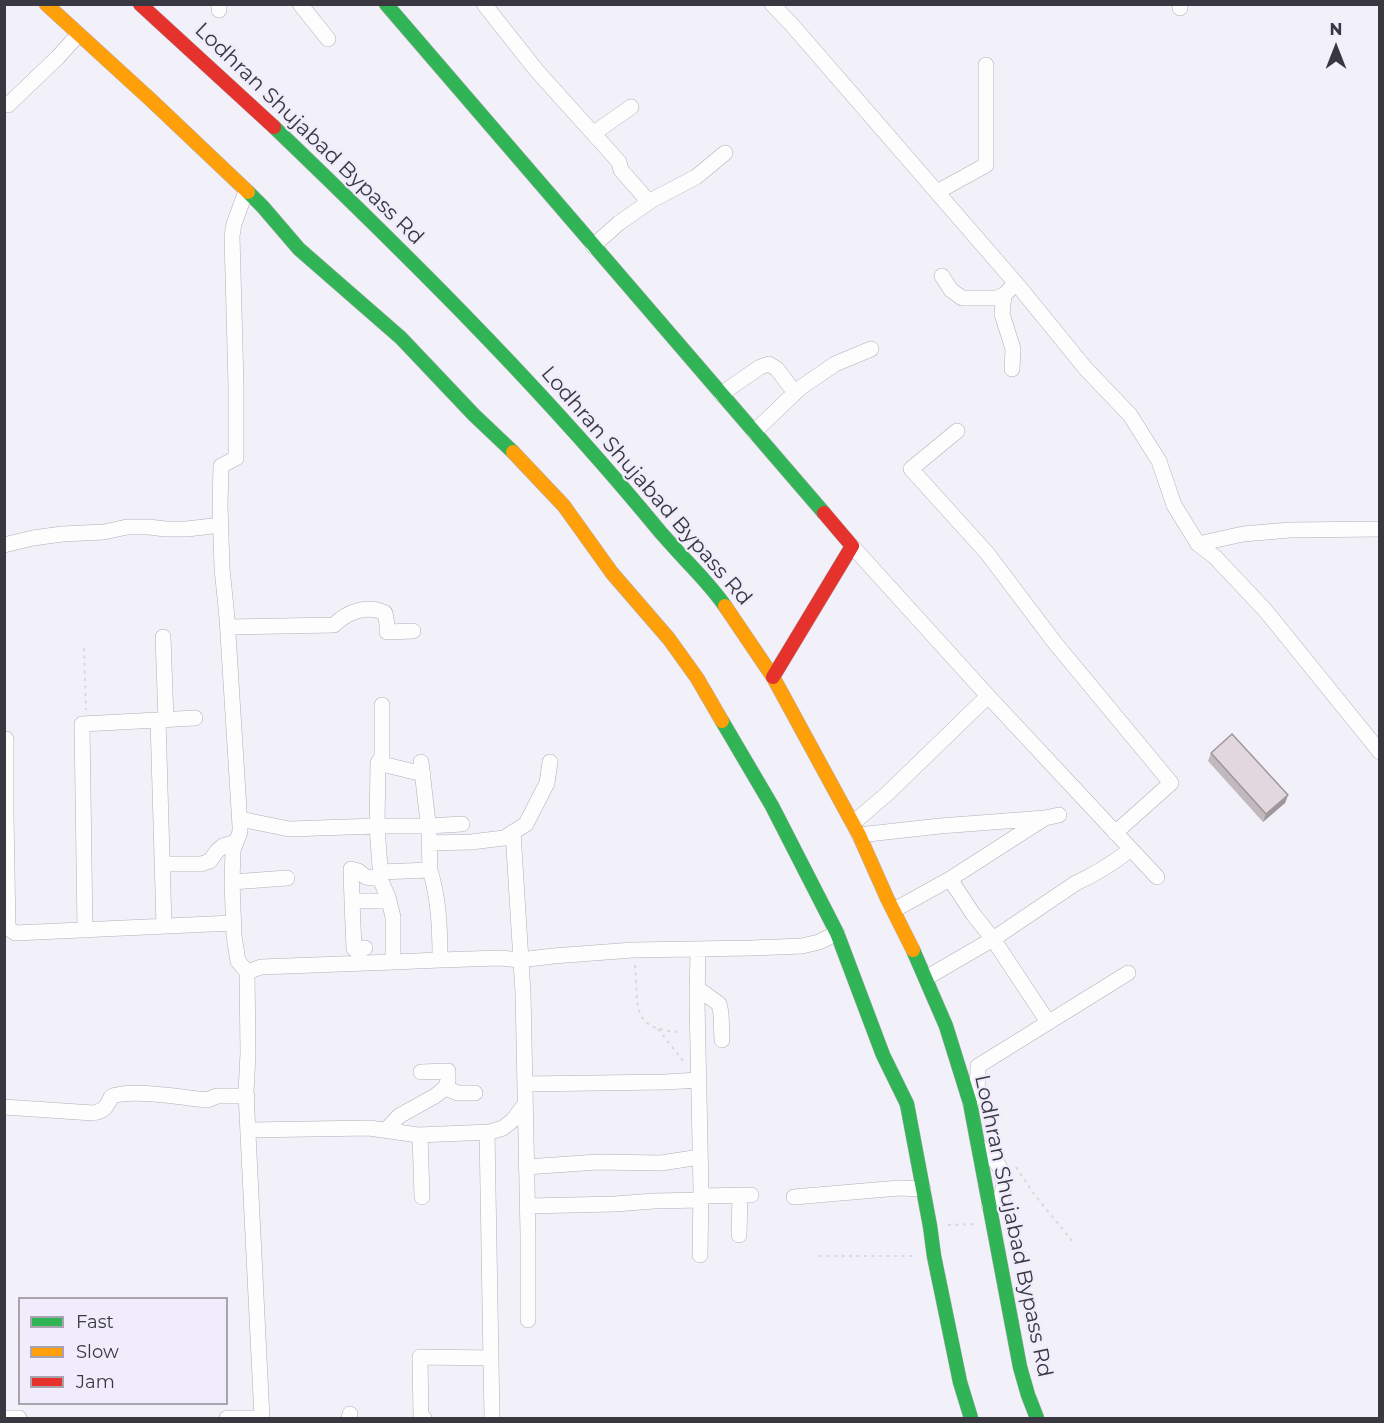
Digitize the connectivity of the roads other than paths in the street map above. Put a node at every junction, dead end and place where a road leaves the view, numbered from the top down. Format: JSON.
{"nodes":[{"id":1,"x":46,"y":4,"type":"edge"},
{"id":2,"x":140,"y":4,"type":"edge"},
{"id":3,"x":300,"y":4,"type":"edge"},
{"id":4,"x":386,"y":4,"type":"edge"},
{"id":5,"x":484,"y":4,"type":"edge"},
{"id":6,"x":772,"y":4,"type":"edge"},
{"id":7,"x":78,"y":35,"type":"junction"},
{"id":8,"x":328,"y":39,"type":"dead end"},
{"id":9,"x":986,"y":65,"type":"dead end"},
{"id":10,"x":8,"y":105,"type":"dead end"},
{"id":11,"x":631,"y":107,"type":"dead end"},
{"id":12,"x":594,"y":133,"type":"junction"},
{"id":13,"x":724,"y":153,"type":"dead end"},
{"id":14,"x":246,"y":191,"type":"junction"},
{"id":15,"x":937,"y":192,"type":"junction"},
{"id":16,"x":648,"y":202,"type":"junction"},
{"id":17,"x":593,"y":246,"type":"junction"},
{"id":18,"x":942,"y":276,"type":"dead end"},
{"id":19,"x":1016,"y":283,"type":"junction"},
{"id":20,"x":1004,"y":295,"type":"junction"},
{"id":21,"x":871,"y":349,"type":"dead end"},
{"id":22,"x":1012,"y":369,"type":"dead end"},
{"id":23,"x":795,"y":393,"type":"junction"},
{"id":24,"x":721,"y":394,"type":"junction"},
{"id":25,"x":957,"y":431,"type":"dead end"},
{"id":26,"x":754,"y":432,"type":"junction"},
{"id":27,"x":221,"y":525,"type":"junction"},
{"id":28,"x":1380,"y":529,"type":"edge"},
{"id":29,"x":1198,"y":544,"type":"junction"},
{"id":30,"x":4,"y":545,"type":"edge"},
{"id":31,"x":852,"y":546,"type":"junction"},
{"id":32,"x":228,"y":627,"type":"junction"},
{"id":33,"x":413,"y":631,"type":"dead end"},
{"id":34,"x":163,"y":637,"type":"dead end"},
{"id":35,"x":773,"y":677,"type":"junction"},
{"id":36,"x":988,"y":696,"type":"junction"},
{"id":37,"x":382,"y":705,"type":"dead end"},
{"id":38,"x":195,"y":718,"type":"dead end"},
{"id":39,"x":162,"y":720,"type":"junction"},
{"id":40,"x":6,"y":739,"type":"dead end"},
{"id":41,"x":1380,"y":752,"type":"edge"},
{"id":42,"x":550,"y":762,"type":"dead end"},
{"id":43,"x":378,"y":763,"type":"junction"},
{"id":44,"x":5,"y":768,"type":"edge"},
{"id":45,"x":5,"y":816,"type":"edge"},
{"id":46,"x":240,"y":819,"type":"junction"},
{"id":47,"x":462,"y":824,"type":"dead end"},
{"id":48,"x":377,"y":826,"type":"junction"},
{"id":49,"x":428,"y":826,"type":"junction"},
{"id":50,"x":856,"y":829,"type":"junction"},
{"id":51,"x":513,"y":832,"type":"junction"},
{"id":52,"x":1115,"y":833,"type":"junction"},
{"id":53,"x":236,"y":842,"type":"junction"},
{"id":54,"x":429,"y":843,"type":"junction"},
{"id":55,"x":5,"y":845,"type":"edge"},
{"id":56,"x":1130,"y":850,"type":"junction"},
{"id":57,"x":162,"y":864,"type":"junction"},
{"id":58,"x":430,"y":870,"type":"junction"},
{"id":59,"x":381,"y":876,"type":"junction"},
{"id":60,"x":1157,"y":877,"type":"dead end"},
{"id":61,"x":287,"y":878,"type":"dead end"},
{"id":62,"x":950,"y":879,"type":"junction"},
{"id":63,"x":232,"y":882,"type":"junction"},
{"id":64,"x":352,"y":901,"type":"junction"},
{"id":65,"x":388,"y":901,"type":"junction"},
{"id":66,"x":894,"y":910,"type":"junction"},
{"id":67,"x":233,"y":923,"type":"junction"},
{"id":68,"x":164,"y":926,"type":"junction"},
{"id":69,"x":86,"y":930,"type":"junction"},
{"id":70,"x":837,"y":933,"type":"junction"},
{"id":71,"x":993,"y":939,"type":"junction"},
{"id":72,"x":365,"y":948,"type":"dead end"},
{"id":73,"x":698,"y":950,"type":"junction"},
{"id":74,"x":440,"y":960,"type":"junction"},
{"id":75,"x":520,"y":960,"type":"junction"},
{"id":76,"x":393,"y":962,"type":"junction"},
{"id":77,"x":247,"y":972,"type":"junction"},
{"id":78,"x":1128,"y":973,"type":"dead end"},
{"id":79,"x":926,"y":978,"type":"junction"},
{"id":80,"x":697,"y":988,"type":"junction"},
{"id":81,"x":1048,"y":1022,"type":"junction"},
{"id":82,"x":722,"y":1040,"type":"dead end"},
{"id":83,"x":421,"y":1072,"type":"dead end"},
{"id":84,"x":699,"y":1080,"type":"junction"},
{"id":85,"x":525,"y":1084,"type":"junction"},
{"id":86,"x":445,"y":1089,"type":"junction"},
{"id":87,"x":475,"y":1093,"type":"dead end"},
{"id":88,"x":247,"y":1096,"type":"junction"},
{"id":89,"x":970,"y":1103,"type":"junction"},
{"id":90,"x":525,"y":1104,"type":"junction"},
{"id":91,"x":4,"y":1107,"type":"edge"},
{"id":92,"x":249,"y":1130,"type":"junction"},
{"id":93,"x":386,"y":1130,"type":"junction"},
{"id":94,"x":487,"y":1132,"type":"junction"},
{"id":95,"x":420,"y":1135,"type":"junction"},
{"id":96,"x":979,"y":1146,"type":"joint"},
{"id":97,"x":700,"y":1157,"type":"junction"},
{"id":98,"x":526,"y":1167,"type":"junction"},
{"id":99,"x":923,"y":1189,"type":"junction"},
{"id":100,"x":422,"y":1197,"type":"dead end"},
{"id":101,"x":795,"y":1197,"type":"dead end"},
{"id":102,"x":701,"y":1198,"type":"junction"},
{"id":103,"x":989,"y":1205,"type":"joint"},
{"id":104,"x":527,"y":1206,"type":"junction"},
{"id":105,"x":739,"y":1235,"type":"dead end"},
{"id":106,"x":700,"y":1255,"type":"dead end"},
{"id":107,"x":528,"y":1320,"type":"dead end"},
{"id":108,"x":491,"y":1358,"type":"junction"},
{"id":109,"x":4,"y":1418,"type":"edge"},
{"id":110,"x":262,"y":1418,"type":"edge"},
{"id":111,"x":19,"y":1419,"type":"edge"},
{"id":112,"x":227,"y":1419,"type":"edge"},
{"id":113,"x":424,"y":1419,"type":"edge"},
{"id":114,"x":492,"y":1419,"type":"edge"},
{"id":115,"x":971,"y":1419,"type":"edge"},
{"id":116,"x":1037,"y":1419,"type":"edge"}],
"edges":[{"from":1,"to":7,"type":"street"},
{"from":2,"to":35,"type":"street","name":"Lodhran Shujabad Bypass Rd"},
{"from":3,"to":8,"type":"street"},
{"from":4,"to":17,"type":"street"},
{"from":5,"to":12,"type":"street"},
{"from":6,"to":15,"type":"street"},
{"from":7,"to":10,"type":"street"},
{"from":7,"to":14,"type":"street"},
{"from":9,"to":15,"type":"street"},
{"from":11,"to":12,"type":"street"},
{"from":12,"to":16,"type":"street"},
{"from":13,"to":16,"type":"street"},
{"from":14,"to":27,"type":"street"},
{"from":14,"to":70,"type":"street"},
{"from":15,"to":19,"type":"street"},
{"from":16,"to":17,"type":"street"},
{"from":17,"to":24,"type":"street"},
{"from":18,"to":20,"type":"street"},
{"from":19,"to":20,"type":"street"},
{"from":19,"to":29,"type":"street"},
{"from":20,"to":22,"type":"street"},
{"from":21,"to":23,"type":"street"},
{"from":23,"to":24,"type":"street"},
{"from":23,"to":26,"type":"street"},
{"from":24,"to":26,"type":"street"},
{"from":25,"to":52,"type":"street"},
{"from":26,"to":31,"type":"street"},
{"from":27,"to":30,"type":"street"},
{"from":27,"to":32,"type":"street"},
{"from":28,"to":29,"type":"street"},
{"from":29,"to":41,"type":"street"},
{"from":31,"to":35,"type":"street"},
{"from":31,"to":36,"type":"street"},
{"from":32,"to":33,"type":"street"},
{"from":32,"to":46,"type":"street"},
{"from":34,"to":39,"type":"street"},
{"from":35,"to":50,"type":"street","name":"Lodhran Shujabad Bypass Rd"},
{"from":36,"to":50,"type":"street"},
{"from":36,"to":52,"type":"street"},
{"from":37,"to":43,"type":"street"},
{"from":38,"to":39,"type":"street"},
{"from":39,"to":57,"type":"street"},
{"from":39,"to":69,"type":"street"},
{"from":40,"to":44,"type":"street"},
{"from":42,"to":51,"type":"street"},
{"from":43,"to":48,"type":"street"},
{"from":43,"to":49,"type":"street"},
{"from":44,"to":45,"type":"street"},
{"from":45,"to":55,"type":"street"},
{"from":46,"to":48,"type":"street"},
{"from":46,"to":53,"type":"street"},
{"from":47,"to":49,"type":"street"},
{"from":48,"to":49,"type":"street"},
{"from":48,"to":59,"type":"street"},
{"from":49,"to":54,"type":"street"},
{"from":50,"to":62,"type":"street"},
{"from":50,"to":66,"type":"street","name":"Lodhran Shujabad Bypass Rd"},
{"from":51,"to":54,"type":"street"},
{"from":51,"to":75,"type":"street"},
{"from":52,"to":56,"type":"street"},
{"from":53,"to":57,"type":"street"},
{"from":53,"to":63,"type":"street"},
{"from":54,"to":58,"type":"street"},
{"from":55,"to":69,"type":"street"},
{"from":56,"to":60,"type":"street"},
{"from":56,"to":71,"type":"street"},
{"from":57,"to":68,"type":"street"},
{"from":58,"to":59,"type":"street"},
{"from":58,"to":74,"type":"street"},
{"from":59,"to":64,"type":"street"},
{"from":59,"to":65,"type":"street"},
{"from":61,"to":63,"type":"street"},
{"from":62,"to":66,"type":"street"},
{"from":62,"to":71,"type":"street"},
{"from":63,"to":67,"type":"street"},
{"from":64,"to":65,"type":"street"},
{"from":64,"to":72,"type":"street"},
{"from":65,"to":76,"type":"street"},
{"from":66,"to":79,"type":"street","name":"Lodhran Shujabad Bypass Rd"},
{"from":67,"to":68,"type":"street"},
{"from":67,"to":77,"type":"street"},
{"from":68,"to":69,"type":"street"},
{"from":70,"to":73,"type":"street"},
{"from":70,"to":99,"type":"street"},
{"from":71,"to":79,"type":"street"},
{"from":71,"to":81,"type":"street"},
{"from":73,"to":75,"type":"street"},
{"from":73,"to":80,"type":"street"},
{"from":74,"to":75,"type":"street"},
{"from":74,"to":76,"type":"street"},
{"from":75,"to":85,"type":"street"},
{"from":76,"to":77,"type":"street"},
{"from":77,"to":88,"type":"street"},
{"from":78,"to":81,"type":"street"},
{"from":79,"to":89,"type":"street","name":"Lodhran Shujabad Bypass Rd"},
{"from":80,"to":82,"type":"street"},
{"from":80,"to":84,"type":"street"},
{"from":81,"to":89,"type":"street"},
{"from":83,"to":86,"type":"street"},
{"from":84,"to":85,"type":"street"},
{"from":84,"to":97,"type":"street"},
{"from":85,"to":90,"type":"street"},
{"from":86,"to":87,"type":"street"},
{"from":86,"to":93,"type":"street"},
{"from":88,"to":91,"type":"street"},
{"from":88,"to":92,"type":"street"},
{"from":89,"to":96,"type":"street","name":"Lodhran Shujabad Bypass Rd"},
{"from":90,"to":94,"type":"street"},
{"from":90,"to":98,"type":"street"},
{"from":92,"to":93,"type":"street"},
{"from":92,"to":110,"type":"street"},
{"from":93,"to":95,"type":"street"},
{"from":94,"to":95,"type":"street"},
{"from":94,"to":108,"type":"street"},
{"from":95,"to":100,"type":"street"},
{"from":96,"to":103,"type":"street"},
{"from":97,"to":98,"type":"street"},
{"from":97,"to":102,"type":"street"},
{"from":98,"to":104,"type":"street"},
{"from":99,"to":101,"type":"street"},
{"from":99,"to":115,"type":"street"},
{"from":102,"to":104,"type":"street"},
{"from":102,"to":105,"type":"street"},
{"from":102,"to":106,"type":"street"},
{"from":103,"to":116,"type":"street","name":"Lodhran Shujabad Bypass Rd"},
{"from":104,"to":107,"type":"street"},
{"from":108,"to":113,"type":"street"},
{"from":108,"to":114,"type":"street"},
{"from":109,"to":111,"type":"street"},
{"from":110,"to":112,"type":"street"}]}
